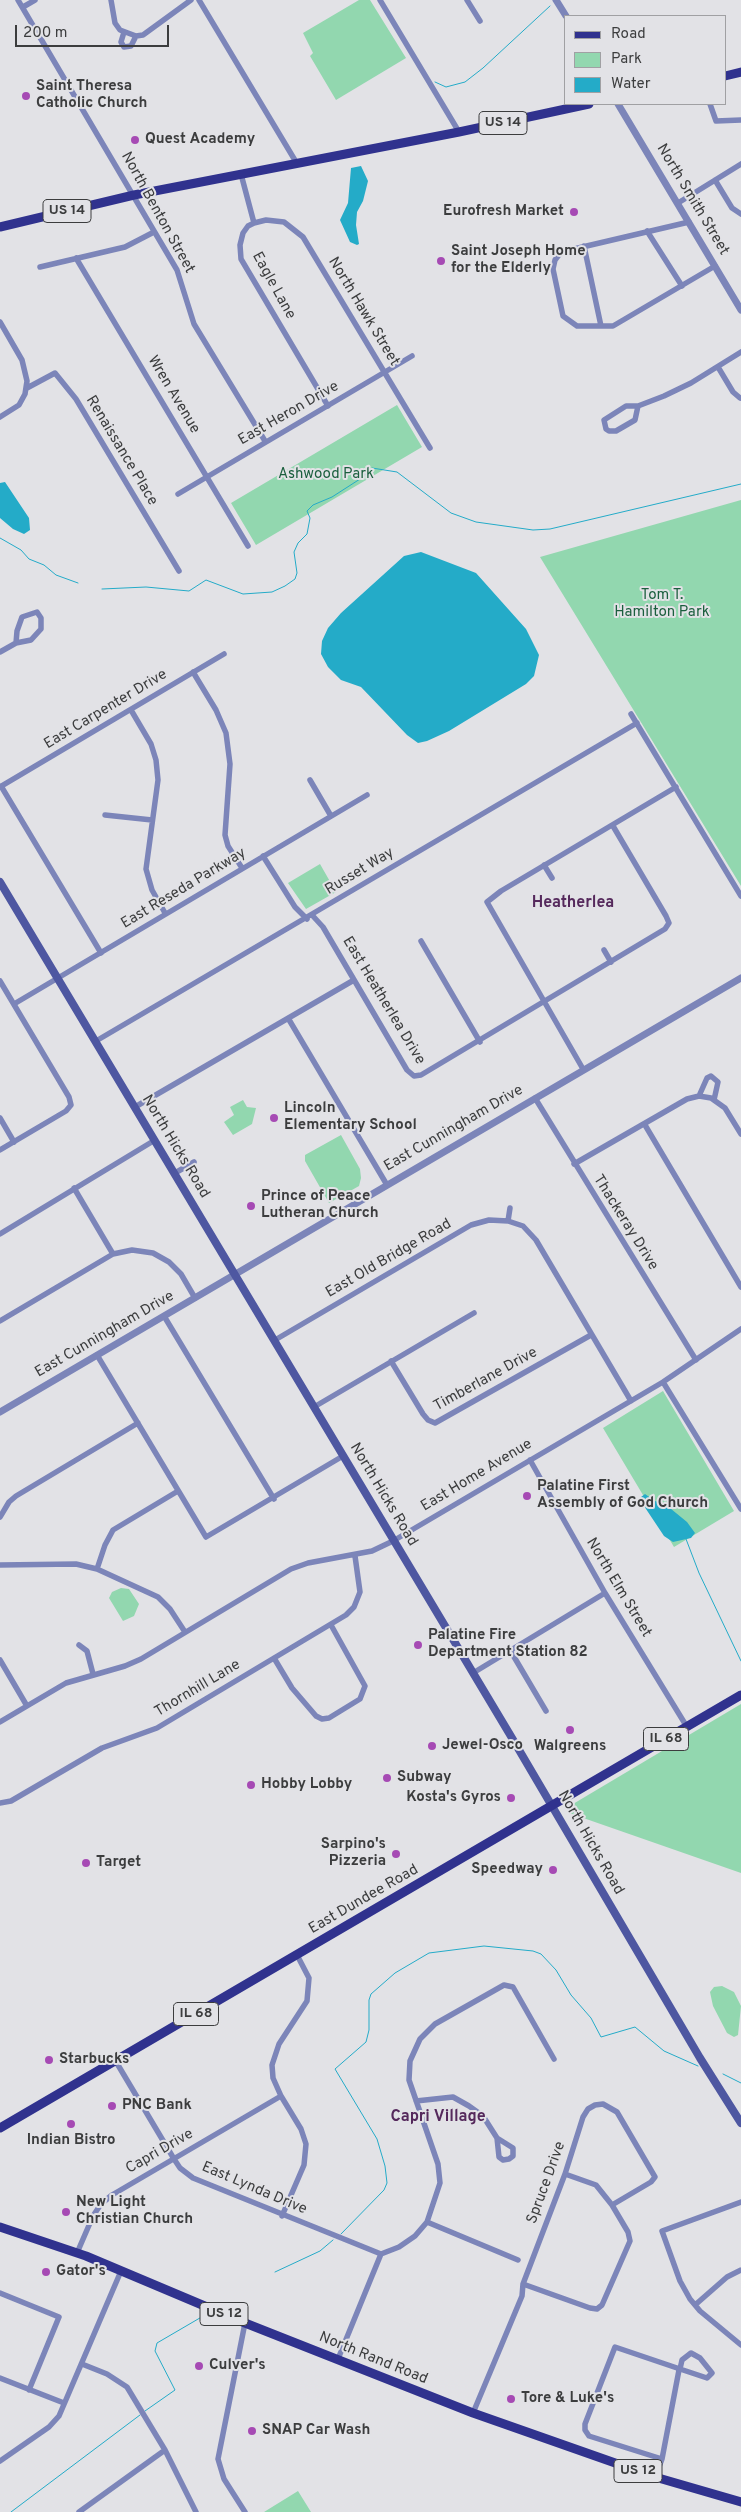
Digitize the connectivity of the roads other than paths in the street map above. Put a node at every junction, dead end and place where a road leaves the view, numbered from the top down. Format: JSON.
{"nodes":[{"id":1,"x":18,"y":0,"type":"edge"},
{"id":2,"x":35,"y":0,"type":"edge"},
{"id":3,"x":111,"y":0,"type":"edge"},
{"id":4,"x":191,"y":0,"type":"edge"},
{"id":5,"x":199,"y":0,"type":"edge"},
{"id":6,"x":380,"y":0,"type":"edge"},
{"id":7,"x":468,"y":0,"type":"edge"},
{"id":8,"x":556,"y":0,"type":"edge"},
{"id":9,"x":23,"y":7,"type":"junction"},
{"id":10,"x":565,"y":15,"type":"edge"},
{"id":11,"x":480,"y":21,"type":"dead end"},
{"id":12,"x":124,"y":32,"type":"junction"},
{"id":13,"x":136,"y":36,"type":"junction"},
{"id":14,"x":741,"y":72,"type":"edge"},
{"id":15,"x":726,"y":76,"type":"edge"},
{"id":16,"x":584,"y":105,"type":"edge"},
{"id":17,"x":619,"y":105,"type":"edge"},
{"id":18,"x":710,"y":105,"type":"edge"},
{"id":19,"x":741,"y":120,"type":"edge"},
{"id":20,"x":459,"y":132,"type":"junction"},
{"id":21,"x":296,"y":162,"type":"junction"},
{"id":22,"x":741,"y":164,"type":"edge"},
{"id":23,"x":241,"y":174,"type":"junction"},
{"id":24,"x":715,"y":180,"type":"junction"},
{"id":25,"x":134,"y":195,"type":"junction"},
{"id":26,"x":678,"y":203,"type":"junction"},
{"id":27,"x":741,"y":214,"type":"edge"},
{"id":28,"x":689,"y":222,"type":"junction"},
{"id":29,"x":254,"y":223,"type":"junction"},
{"id":30,"x":0,"y":227,"type":"edge"},
{"id":31,"x":154,"y":232,"type":"junction"},
{"id":32,"x":647,"y":232,"type":"junction"},
{"id":33,"x":584,"y":246,"type":"junction"},
{"id":34,"x":76,"y":258,"type":"junction"},
{"id":35,"x":715,"y":266,"type":"junction"},
{"id":36,"x":40,"y":267,"type":"dead end"},
{"id":37,"x":682,"y":286,"type":"junction"},
{"id":38,"x":741,"y":310,"type":"edge"},
{"id":39,"x":0,"y":322,"type":"edge"},
{"id":40,"x":600,"y":326,"type":"junction"},
{"id":41,"x":741,"y":352,"type":"edge"},
{"id":42,"x":412,"y":356,"type":"dead end"},
{"id":43,"x":718,"y":367,"type":"junction"},
{"id":44,"x":384,"y":372,"type":"junction"},
{"id":45,"x":27,"y":388,"type":"junction"},
{"id":46,"x":740,"y":398,"type":"edge"},
{"id":47,"x":328,"y":406,"type":"junction"},
{"id":48,"x":638,"y":406,"type":"junction"},
{"id":49,"x":0,"y":417,"type":"edge"},
{"id":50,"x":265,"y":441,"type":"junction"},
{"id":51,"x":430,"y":448,"type":"dead end"},
{"id":52,"x":207,"y":476,"type":"junction"},
{"id":53,"x":178,"y":494,"type":"dead end"},
{"id":54,"x":248,"y":546,"type":"dead end"},
{"id":55,"x":179,"y":571,"type":"dead end"},
{"id":56,"x":16,"y":643,"type":"junction"},
{"id":57,"x":0,"y":652,"type":"edge"},
{"id":58,"x":224,"y":654,"type":"dead end"},
{"id":59,"x":193,"y":672,"type":"junction"},
{"id":60,"x":131,"y":710,"type":"junction"},
{"id":61,"x":631,"y":714,"type":"dead end"},
{"id":62,"x":637,"y":723,"type":"junction"},
{"id":63,"x":310,"y":780,"type":"dead end"},
{"id":64,"x":1,"y":786,"type":"edge"},
{"id":65,"x":676,"y":788,"type":"junction"},
{"id":66,"x":367,"y":795,"type":"dead end"},
{"id":67,"x":105,"y":815,"type":"dead end"},
{"id":68,"x":331,"y":816,"type":"junction"},
{"id":69,"x":152,"y":820,"type":"junction"},
{"id":70,"x":613,"y":826,"type":"junction"},
{"id":71,"x":264,"y":856,"type":"junction"},
{"id":72,"x":544,"y":865,"type":"junction"},
{"id":73,"x":242,"y":868,"type":"junction"},
{"id":74,"x":552,"y":878,"type":"dead end"},
{"id":75,"x":0,"y":882,"type":"edge"},
{"id":76,"x":741,"y":896,"type":"edge"},
{"id":77,"x":165,"y":913,"type":"junction"},
{"id":78,"x":310,"y":917,"type":"junction"},
{"id":79,"x":422,"y":941,"type":"dead end"},
{"id":80,"x":604,"y":950,"type":"dead end"},
{"id":81,"x":101,"y":953,"type":"junction"},
{"id":82,"x":611,"y":962,"type":"junction"},
{"id":83,"x":58,"y":978,"type":"junction"},
{"id":84,"x":741,"y":978,"type":"edge"},
{"id":85,"x":354,"y":980,"type":"junction"},
{"id":86,"x":0,"y":981,"type":"edge"},
{"id":87,"x":544,"y":1003,"type":"junction"},
{"id":88,"x":14,"y":1004,"type":"junction"},
{"id":89,"x":288,"y":1018,"type":"junction"},
{"id":90,"x":96,"y":1041,"type":"junction"},
{"id":91,"x":480,"y":1042,"type":"junction"},
{"id":92,"x":583,"y":1069,"type":"junction"},
{"id":93,"x":699,"y":1096,"type":"junction"},
{"id":94,"x":535,"y":1098,"type":"junction"},
{"id":95,"x":714,"y":1100,"type":"junction"},
{"id":96,"x":135,"y":1107,"type":"junction"},
{"id":97,"x":0,"y":1118,"type":"edge"},
{"id":98,"x":645,"y":1125,"type":"junction"},
{"id":99,"x":741,"y":1134,"type":"edge"},
{"id":100,"x":155,"y":1140,"type":"junction"},
{"id":101,"x":14,"y":1142,"type":"junction"},
{"id":102,"x":0,"y":1150,"type":"edge"},
{"id":103,"x":194,"y":1162,"type":"dead end"},
{"id":104,"x":574,"y":1164,"type":"junction"},
{"id":105,"x":175,"y":1173,"type":"junction"},
{"id":106,"x":387,"y":1185,"type":"junction"},
{"id":107,"x":74,"y":1188,"type":"junction"},
{"id":108,"x":510,"y":1208,"type":"dead end"},
{"id":109,"x":508,"y":1221,"type":"junction"},
{"id":110,"x":0,"y":1234,"type":"edge"},
{"id":111,"x":113,"y":1254,"type":"junction"},
{"id":112,"x":235,"y":1274,"type":"junction"},
{"id":113,"x":741,"y":1287,"type":"edge"},
{"id":114,"x":195,"y":1298,"type":"junction"},
{"id":115,"x":474,"y":1313,"type":"dead end"},
{"id":116,"x":164,"y":1316,"type":"junction"},
{"id":117,"x":0,"y":1321,"type":"edge"},
{"id":118,"x":741,"y":1329,"type":"edge"},
{"id":119,"x":591,"y":1335,"type":"junction"},
{"id":120,"x":275,"y":1340,"type":"junction"},
{"id":121,"x":97,"y":1355,"type":"junction"},
{"id":122,"x":696,"y":1360,"type":"junction"},
{"id":123,"x":391,"y":1361,"type":"junction"},
{"id":124,"x":663,"y":1382,"type":"junction"},
{"id":125,"x":631,"y":1401,"type":"junction"},
{"id":126,"x":314,"y":1407,"type":"junction"},
{"id":127,"x":0,"y":1412,"type":"edge"},
{"id":128,"x":138,"y":1424,"type":"junction"},
{"id":129,"x":343,"y":1456,"type":"junction"},
{"id":130,"x":530,"y":1460,"type":"junction"},
{"id":131,"x":178,"y":1491,"type":"junction"},
{"id":132,"x":274,"y":1499,"type":"junction"},
{"id":133,"x":741,"y":1509,"type":"edge"},
{"id":134,"x":0,"y":1517,"type":"edge"},
{"id":135,"x":393,"y":1540,"type":"junction"},
{"id":136,"x":355,"y":1556,"type":"junction"},
{"id":137,"x":0,"y":1565,"type":"edge"},
{"id":138,"x":97,"y":1569,"type":"junction"},
{"id":139,"x":605,"y":1593,"type":"junction"},
{"id":140,"x":330,"y":1625,"type":"junction"},
{"id":141,"x":185,"y":1632,"type":"junction"},
{"id":142,"x":79,"y":1645,"type":"dead end"},
{"id":143,"x":510,"y":1650,"type":"junction"},
{"id":144,"x":274,"y":1658,"type":"junction"},
{"id":145,"x":0,"y":1660,"type":"edge"},
{"id":146,"x":473,"y":1673,"type":"junction"},
{"id":147,"x":93,"y":1674,"type":"junction"},
{"id":148,"x":741,"y":1695,"type":"edge"},
{"id":149,"x":27,"y":1706,"type":"junction"},
{"id":150,"x":546,"y":1711,"type":"dead end"},
{"id":151,"x":0,"y":1722,"type":"edge"},
{"id":152,"x":687,"y":1727,"type":"junction"},
{"id":153,"x":0,"y":1804,"type":"edge"},
{"id":154,"x":553,"y":1806,"type":"junction"},
{"id":155,"x":297,"y":1956,"type":"junction"},
{"id":156,"x":554,"y":2059,"type":"dead end"},
{"id":157,"x":115,"y":2060,"type":"junction"},
{"id":158,"x":281,"y":2096,"type":"junction"},
{"id":159,"x":416,"y":2101,"type":"junction"},
{"id":160,"x":741,"y":2123,"type":"edge"},
{"id":161,"x":0,"y":2128,"type":"edge"},
{"id":162,"x":498,"y":2138,"type":"dead end"},
{"id":163,"x":174,"y":2159,"type":"junction"},
{"id":164,"x":565,"y":2174,"type":"junction"},
{"id":165,"x":741,"y":2202,"type":"edge"},
{"id":166,"x":612,"y":2205,"type":"junction"},
{"id":167,"x":282,"y":2216,"type":"junction"},
{"id":168,"x":427,"y":2222,"type":"junction"},
{"id":169,"x":0,"y":2227,"type":"edge"},
{"id":170,"x":77,"y":2253,"type":"junction"},
{"id":171,"x":381,"y":2254,"type":"junction"},
{"id":172,"x":518,"y":2260,"type":"dead end"},
{"id":173,"x":741,"y":2270,"type":"edge"},
{"id":174,"x":121,"y":2271,"type":"junction"},
{"id":175,"x":523,"y":2284,"type":"junction"},
{"id":176,"x":0,"y":2292,"type":"edge"},
{"id":177,"x":695,"y":2305,"type":"junction"},
{"id":178,"x":245,"y":2323,"type":"junction"},
{"id":179,"x":741,"y":2345,"type":"edge"},
{"id":180,"x":338,"y":2359,"type":"junction"},
{"id":181,"x":82,"y":2364,"type":"junction"},
{"id":182,"x":680,"y":2369,"type":"junction"},
{"id":183,"x":0,"y":2378,"type":"edge"},
{"id":184,"x":29,"y":2390,"type":"junction"},
{"id":185,"x":64,"y":2403,"type":"junction"},
{"id":186,"x":473,"y":2413,"type":"junction"},
{"id":187,"x":164,"y":2450,"type":"junction"},
{"id":188,"x":662,"y":2459,"type":"junction"},
{"id":189,"x":0,"y":2461,"type":"edge"},
{"id":190,"x":655,"y":2477,"type":"junction"},
{"id":191,"x":741,"y":2502,"type":"edge"},
{"id":192,"x":79,"y":2512,"type":"edge"},
{"id":193,"x":196,"y":2512,"type":"edge"},
{"id":194,"x":245,"y":2512,"type":"edge"}],
"edges":[{"from":1,"to":9,"type":"street","name":"North Benton Street"},
{"from":2,"to":9,"type":"street"},
{"from":3,"to":12,"type":"street"},
{"from":4,"to":13,"type":"street"},
{"from":5,"to":21,"type":"street"},
{"from":6,"to":20,"type":"street"},
{"from":7,"to":11,"type":"street"},
{"from":8,"to":10,"type":"street"},
{"from":9,"to":25,"type":"street","name":"North Benton Street"},
{"from":12,"to":13,"type":"street"},
{"from":12,"to":13,"type":"street"},
{"from":14,"to":15,"type":"main road"},
{"from":16,"to":20,"type":"main road","number":"US 14"},
{"from":17,"to":26,"type":"street","name":"North Smith Street"},
{"from":18,"to":19,"type":"street"},
{"from":20,"to":21,"type":"main road","number":"US 14"},
{"from":21,"to":23,"type":"main road","number":"US 14"},
{"from":22,"to":24,"type":"street"},
{"from":23,"to":25,"type":"main road","number":"US 14"},
{"from":23,"to":29,"type":"street"},
{"from":24,"to":26,"type":"street"},
{"from":24,"to":27,"type":"street"},
{"from":25,"to":30,"type":"main road","number":"US 14"},
{"from":25,"to":31,"type":"street","name":"North Benton Street"},
{"from":26,"to":28,"type":"street","name":"North Smith Street"},
{"from":28,"to":32,"type":"street"},
{"from":28,"to":35,"type":"street","name":"North Smith Street"},
{"from":29,"to":44,"type":"street","name":"North Hawk Street"},
{"from":29,"to":47,"type":"street","name":"Eagle Lane"},
{"from":31,"to":34,"type":"street"},
{"from":31,"to":50,"type":"street","name":"North Benton Street"},
{"from":32,"to":33,"type":"street"},
{"from":32,"to":37,"type":"street"},
{"from":33,"to":40,"type":"street"},
{"from":33,"to":40,"type":"street"},
{"from":34,"to":36,"type":"street"},
{"from":34,"to":52,"type":"street","name":"Wren Avenue"},
{"from":35,"to":37,"type":"street"},
{"from":35,"to":38,"type":"street","name":"North Smith Street"},
{"from":37,"to":40,"type":"street"},
{"from":39,"to":45,"type":"street"},
{"from":41,"to":43,"type":"street"},
{"from":42,"to":44,"type":"street","name":"East Heron Drive"},
{"from":43,"to":46,"type":"street"},
{"from":43,"to":48,"type":"street"},
{"from":44,"to":47,"type":"street","name":"East Heron Drive"},
{"from":44,"to":51,"type":"street","name":"North Hawk Street"},
{"from":45,"to":49,"type":"street"},
{"from":45,"to":55,"type":"street","name":"Renaissance Place"},
{"from":47,"to":50,"type":"street","name":"East Heron Drive"},
{"from":48,"to":48,"type":"street"},
{"from":50,"to":52,"type":"street","name":"East Heron Drive"},
{"from":52,"to":53,"type":"street","name":"East Heron Drive"},
{"from":52,"to":54,"type":"street","name":"Wren Avenue"},
{"from":56,"to":56,"type":"street"},
{"from":56,"to":57,"type":"street"},
{"from":58,"to":59,"type":"street","name":"East Carpenter Drive"},
{"from":59,"to":60,"type":"street","name":"East Carpenter Drive"},
{"from":59,"to":73,"type":"street"},
{"from":60,"to":64,"type":"street","name":"East Carpenter Drive"},
{"from":60,"to":69,"type":"street"},
{"from":61,"to":62,"type":"street"},
{"from":62,"to":65,"type":"street"},
{"from":62,"to":78,"type":"street","name":"Russet Way"},
{"from":63,"to":68,"type":"street"},
{"from":64,"to":81,"type":"street"},
{"from":65,"to":70,"type":"street"},
{"from":65,"to":76,"type":"street"},
{"from":66,"to":68,"type":"street","name":"East Reseda Parkway"},
{"from":67,"to":69,"type":"street"},
{"from":68,"to":71,"type":"street","name":"East Reseda Parkway"},
{"from":69,"to":77,"type":"street"},
{"from":70,"to":72,"type":"street"},
{"from":70,"to":82,"type":"street","name":"East Heatherlea Drive"},
{"from":71,"to":73,"type":"street","name":"East Reseda Parkway"},
{"from":71,"to":78,"type":"street","name":"East Heatherlea Drive"},
{"from":72,"to":74,"type":"street"},
{"from":72,"to":87,"type":"street"},
{"from":73,"to":77,"type":"street","name":"East Reseda Parkway"},
{"from":75,"to":83,"type":"main road","name":"North Hicks Road"},
{"from":77,"to":81,"type":"street","name":"East Reseda Parkway"},
{"from":78,"to":85,"type":"street","name":"East Heatherlea Drive"},
{"from":78,"to":90,"type":"street","name":"Russet Way"},
{"from":79,"to":91,"type":"street"},
{"from":80,"to":82,"type":"street"},
{"from":81,"to":83,"type":"street","name":"East Reseda Parkway"},
{"from":82,"to":87,"type":"street","name":"East Heatherlea Drive"},
{"from":83,"to":88,"type":"street","name":"East Reseda Parkway"},
{"from":83,"to":90,"type":"main road","name":"North Hicks Road"},
{"from":84,"to":92,"type":"street","name":"East Cunningham Drive"},
{"from":85,"to":89,"type":"street"},
{"from":85,"to":91,"type":"street","name":"East Heatherlea Drive"},
{"from":86,"to":88,"type":"street"},
{"from":87,"to":91,"type":"street","name":"East Heatherlea Drive"},
{"from":87,"to":92,"type":"street"},
{"from":88,"to":101,"type":"street"},
{"from":89,"to":96,"type":"street"},
{"from":89,"to":106,"type":"street"},
{"from":90,"to":96,"type":"main road","name":"North Hicks Road"},
{"from":92,"to":94,"type":"street","name":"East Cunningham Drive"},
{"from":93,"to":95,"type":"street"},
{"from":93,"to":95,"type":"street"},
{"from":93,"to":98,"type":"street"},
{"from":94,"to":104,"type":"street","name":"Thackeray Drive"},
{"from":94,"to":106,"type":"street","name":"East Cunningham Drive"},
{"from":95,"to":99,"type":"street"},
{"from":96,"to":100,"type":"main road","name":"North Hicks Road"},
{"from":97,"to":101,"type":"street"},
{"from":98,"to":104,"type":"street"},
{"from":98,"to":113,"type":"street"},
{"from":100,"to":105,"type":"main road","name":"North Hicks Road"},
{"from":100,"to":107,"type":"street"},
{"from":101,"to":102,"type":"street"},
{"from":103,"to":105,"type":"street"},
{"from":104,"to":122,"type":"street","name":"Thackeray Drive"},
{"from":105,"to":112,"type":"main road","name":"North Hicks Road"},
{"from":106,"to":112,"type":"street","name":"East Cunningham Drive"},
{"from":107,"to":110,"type":"street"},
{"from":107,"to":111,"type":"street"},
{"from":108,"to":109,"type":"street"},
{"from":109,"to":119,"type":"street"},
{"from":109,"to":120,"type":"street","name":"East Old Bridge Road"},
{"from":111,"to":114,"type":"street"},
{"from":111,"to":117,"type":"street"},
{"from":112,"to":114,"type":"street","name":"East Cunningham Drive"},
{"from":112,"to":120,"type":"main road","name":"North Hicks Road"},
{"from":114,"to":116,"type":"street","name":"East Cunningham Drive"},
{"from":115,"to":123,"type":"street"},
{"from":116,"to":121,"type":"street","name":"East Cunningham Drive"},
{"from":116,"to":132,"type":"street"},
{"from":118,"to":122,"type":"street","name":"East Home Avenue"},
{"from":119,"to":123,"type":"street","name":"Timberlane Drive"},
{"from":119,"to":125,"type":"street"},
{"from":120,"to":126,"type":"main road","name":"North Hicks Road"},
{"from":121,"to":127,"type":"street","name":"East Cunningham Drive"},
{"from":121,"to":128,"type":"street"},
{"from":122,"to":124,"type":"street","name":"East Home Avenue"},
{"from":123,"to":126,"type":"street"},
{"from":124,"to":125,"type":"street","name":"East Home Avenue"},
{"from":124,"to":133,"type":"street"},
{"from":125,"to":130,"type":"street","name":"East Home Avenue"},
{"from":126,"to":129,"type":"main road","name":"North Hicks Road"},
{"from":128,"to":131,"type":"street"},
{"from":128,"to":134,"type":"street"},
{"from":129,"to":132,"type":"street"},
{"from":129,"to":135,"type":"main road","name":"North Hicks Road"},
{"from":130,"to":135,"type":"street","name":"East Home Avenue"},
{"from":130,"to":139,"type":"street","name":"North Elm Street"},
{"from":131,"to":132,"type":"street"},
{"from":131,"to":138,"type":"street"},
{"from":135,"to":136,"type":"street","name":"East Home Avenue"},
{"from":135,"to":146,"type":"main road","name":"North Hicks Road"},
{"from":136,"to":140,"type":"street","name":"Thornhill Lane"},
{"from":136,"to":141,"type":"street","name":"East Home Avenue"},
{"from":137,"to":138,"type":"street"},
{"from":138,"to":141,"type":"street"},
{"from":139,"to":143,"type":"street"},
{"from":139,"to":152,"type":"street","name":"North Elm Street"},
{"from":140,"to":144,"type":"street","name":"Thornhill Lane"},
{"from":140,"to":144,"type":"street"},
{"from":141,"to":147,"type":"street","name":"East Home Avenue"},
{"from":142,"to":147,"type":"street"},
{"from":143,"to":146,"type":"street"},
{"from":143,"to":150,"type":"street"},
{"from":144,"to":153,"type":"street","name":"Thornhill Lane"},
{"from":145,"to":149,"type":"street"},
{"from":146,"to":154,"type":"main road","name":"North Hicks Road"},
{"from":147,"to":149,"type":"street","name":"East Home Avenue"},
{"from":148,"to":152,"type":"main road","name":"East Dundee Road","number":"IL 68"},
{"from":149,"to":151,"type":"street","name":"East Home Avenue"},
{"from":152,"to":154,"type":"main road","name":"East Dundee Road","number":"IL 68"},
{"from":154,"to":155,"type":"main road","name":"East Dundee Road","number":"IL 68"},
{"from":154,"to":160,"type":"main road","name":"North Hicks Road"},
{"from":155,"to":157,"type":"main road","name":"East Dundee Road","number":"IL 68"},
{"from":155,"to":158,"type":"street"},
{"from":156,"to":159,"type":"street"},
{"from":157,"to":161,"type":"main road","name":"East Dundee Road","number":"IL 68"},
{"from":157,"to":163,"type":"street","name":"East Lynda Drive"},
{"from":158,"to":163,"type":"street","name":"Capri Drive"},
{"from":158,"to":167,"type":"street"},
{"from":159,"to":162,"type":"street"},
{"from":159,"to":168,"type":"street"},
{"from":163,"to":167,"type":"street","name":"East Lynda Drive"},
{"from":163,"to":170,"type":"street","name":"Capri Drive"},
{"from":164,"to":166,"type":"street"},
{"from":164,"to":166,"type":"street","name":"Spruce Drive"},
{"from":164,"to":175,"type":"street","name":"Spruce Drive"},
{"from":165,"to":177,"type":"street"},
{"from":166,"to":175,"type":"street"},
{"from":167,"to":171,"type":"street","name":"East Lynda Drive"},
{"from":168,"to":171,"type":"street"},
{"from":168,"to":172,"type":"street"},
{"from":169,"to":170,"type":"main road","name":"North Rand Road","number":"US 12"},
{"from":170,"to":174,"type":"main road","name":"North Rand Road","number":"US 12"},
{"from":171,"to":180,"type":"street"},
{"from":173,"to":177,"type":"street"},
{"from":174,"to":178,"type":"main road","name":"North Rand Road","number":"US 12"},
{"from":174,"to":181,"type":"street"},
{"from":175,"to":186,"type":"street","name":"Spruce Drive"},
{"from":176,"to":184,"type":"street"},
{"from":177,"to":179,"type":"street"},
{"from":178,"to":180,"type":"main road","name":"North Rand Road","number":"US 12"},
{"from":178,"to":194,"type":"street"},
{"from":180,"to":186,"type":"main road","name":"North Rand Road","number":"US 12"},
{"from":181,"to":185,"type":"street"},
{"from":181,"to":187,"type":"street"},
{"from":182,"to":182,"type":"street"},
{"from":182,"to":188,"type":"street"},
{"from":182,"to":188,"type":"street"},
{"from":183,"to":184,"type":"street"},
{"from":184,"to":185,"type":"street"},
{"from":185,"to":189,"type":"street"},
{"from":186,"to":190,"type":"main road","name":"North Rand Road","number":"US 12"},
{"from":187,"to":192,"type":"street"},
{"from":187,"to":193,"type":"street"},
{"from":188,"to":190,"type":"street"},
{"from":190,"to":191,"type":"main road","name":"North Rand Road","number":"US 12"}]}
